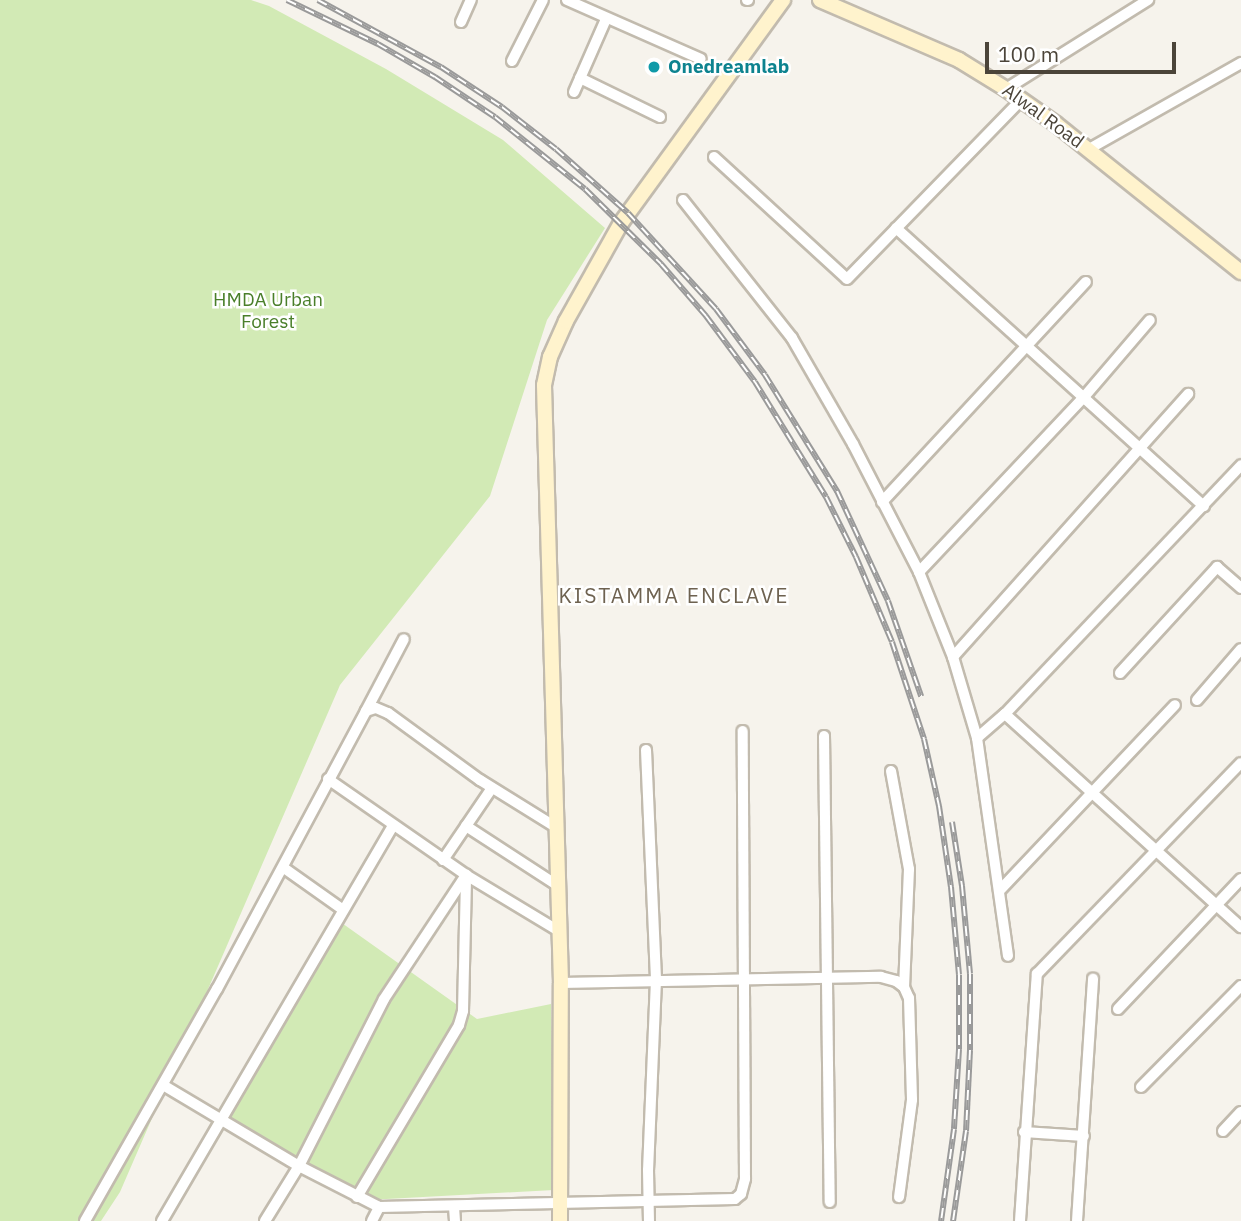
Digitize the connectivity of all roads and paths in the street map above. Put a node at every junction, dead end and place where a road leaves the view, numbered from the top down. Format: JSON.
{"nodes":[{"id":1,"x":471,"y":0,"type":"edge"},
{"id":2,"x":543,"y":0,"type":"edge"},
{"id":3,"x":567,"y":0,"type":"edge"},
{"id":4,"x":783,"y":0,"type":"edge"},
{"id":5,"x":820,"y":0,"type":"edge"},
{"id":6,"x":1148,"y":0,"type":"edge"},
{"id":7,"x":606,"y":19,"type":"junction"},
{"id":8,"x":461,"y":22,"type":"dead end"},
{"id":9,"x":701,"y":59,"type":"dead end"},
{"id":10,"x":512,"y":61,"type":"dead end"},
{"id":11,"x":1241,"y":63,"type":"edge"},
{"id":12,"x":580,"y":78,"type":"junction"},
{"id":13,"x":1006,"y":89,"type":"junction"},
{"id":14,"x":574,"y":92,"type":"dead end"},
{"id":15,"x":1022,"y":99,"type":"junction"},
{"id":16,"x":660,"y":117,"type":"dead end"},
{"id":17,"x":1088,"y":149,"type":"junction"},
{"id":18,"x":714,"y":157,"type":"dead end"},
{"id":19,"x":683,"y":200,"type":"dead end"},
{"id":20,"x":897,"y":228,"type":"junction"},
{"id":21,"x":1241,"y":272,"type":"edge"},
{"id":22,"x":1086,"y":282,"type":"dead end"},
{"id":23,"x":1150,"y":320,"type":"dead end"},
{"id":24,"x":1027,"y":346,"type":"junction"},
{"id":25,"x":1188,"y":394,"type":"dead end"},
{"id":26,"x":1084,"y":397,"type":"junction"},
{"id":27,"x":1141,"y":448,"type":"junction"},
{"id":28,"x":1241,"y":465,"type":"edge"},
{"id":29,"x":882,"y":502,"type":"junction"},
{"id":30,"x":1204,"y":506,"type":"junction"},
{"id":31,"x":919,"y":572,"type":"junction"},
{"id":32,"x":1241,"y":588,"type":"edge"},
{"id":33,"x":404,"y":639,"type":"dead end"},
{"id":34,"x":1241,"y":649,"type":"edge"},
{"id":35,"x":953,"y":657,"type":"junction"},
{"id":36,"x":1120,"y":673,"type":"dead end"},
{"id":37,"x":1197,"y":700,"type":"dead end"},
{"id":38,"x":1175,"y":705,"type":"dead end"},
{"id":39,"x":366,"y":711,"type":"junction"},
{"id":40,"x":1005,"y":714,"type":"junction"},
{"id":41,"x":743,"y":731,"type":"dead end"},
{"id":42,"x":824,"y":736,"type":"dead end"},
{"id":43,"x":977,"y":738,"type":"junction"},
{"id":44,"x":646,"y":750,"type":"dead end"},
{"id":45,"x":1241,"y":763,"type":"edge"},
{"id":46,"x":891,"y":771,"type":"dead end"},
{"id":47,"x":328,"y":779,"type":"junction"},
{"id":48,"x":492,"y":788,"type":"junction"},
{"id":49,"x":1093,"y":792,"type":"junction"},
{"id":50,"x":393,"y":825,"type":"junction"},
{"id":51,"x":466,"y":826,"type":"junction"},
{"id":52,"x":557,"y":828,"type":"junction"},
{"id":53,"x":1157,"y":852,"type":"junction"},
{"id":54,"x":443,"y":860,"type":"junction"},
{"id":55,"x":284,"y":868,"type":"junction"},
{"id":56,"x":466,"y":875,"type":"junction"},
{"id":57,"x":1241,"y":879,"type":"edge"},
{"id":58,"x":557,"y":885,"type":"junction"},
{"id":59,"x":1001,"y":889,"type":"junction"},
{"id":60,"x":1217,"y":907,"type":"junction"},
{"id":61,"x":342,"y":909,"type":"junction"},
{"id":62,"x":1241,"y":927,"type":"edge"},
{"id":63,"x":557,"y":930,"type":"junction"},
{"id":64,"x":1008,"y":956,"type":"dead end"},
{"id":65,"x":825,"y":979,"type":"junction"},
{"id":66,"x":1093,"y":979,"type":"dead end"},
{"id":67,"x":656,"y":980,"type":"junction"},
{"id":68,"x":743,"y":980,"type":"junction"},
{"id":69,"x":561,"y":983,"type":"junction"},
{"id":70,"x":1241,"y":986,"type":"edge"},
{"id":71,"x":904,"y":988,"type":"junction"},
{"id":72,"x":1118,"y":1009,"type":"dead end"},
{"id":73,"x":163,"y":1085,"type":"junction"},
{"id":74,"x":1141,"y":1087,"type":"dead end"},
{"id":75,"x":1241,"y":1112,"type":"edge"},
{"id":76,"x":223,"y":1121,"type":"junction"},
{"id":77,"x":1223,"y":1131,"type":"dead end"},
{"id":78,"x":1024,"y":1132,"type":"junction"},
{"id":79,"x":1084,"y":1136,"type":"junction"},
{"id":80,"x":299,"y":1166,"type":"junction"},
{"id":81,"x":357,"y":1197,"type":"junction"},
{"id":82,"x":899,"y":1197,"type":"dead end"},
{"id":83,"x":649,"y":1202,"type":"junction"},
{"id":84,"x":830,"y":1202,"type":"dead end"},
{"id":85,"x":560,"y":1204,"type":"junction"},
{"id":86,"x":379,"y":1207,"type":"junction"},
{"id":87,"x":454,"y":1207,"type":"junction"},
{"id":88,"x":85,"y":1221,"type":"edge"},
{"id":89,"x":162,"y":1221,"type":"edge"},
{"id":90,"x":265,"y":1221,"type":"edge"},
{"id":91,"x":372,"y":1221,"type":"edge"},
{"id":92,"x":455,"y":1221,"type":"edge"},
{"id":93,"x":560,"y":1221,"type":"edge"},
{"id":94,"x":649,"y":1221,"type":"edge"},
{"id":95,"x":1020,"y":1221,"type":"edge"},
{"id":96,"x":1077,"y":1221,"type":"edge"}],
"edges":[{"from":1,"to":8,"type":"street"},
{"from":2,"to":10,"type":"street"},
{"from":3,"to":7,"type":"street"},
{"from":4,"to":52,"type":"street"},
{"from":5,"to":13,"type":"street","name":"Alwal Road"},
{"from":6,"to":13,"type":"street"},
{"from":7,"to":9,"type":"street"},
{"from":7,"to":12,"type":"street"},
{"from":11,"to":17,"type":"street"},
{"from":12,"to":14,"type":"street"},
{"from":12,"to":16,"type":"street"},
{"from":13,"to":15,"type":"street","name":"Alwal Road"},
{"from":15,"to":17,"type":"street","name":"Alwal Road"},
{"from":15,"to":20,"type":"street"},
{"from":17,"to":21,"type":"street","name":"Alwal Road"},
{"from":18,"to":20,"type":"street"},
{"from":19,"to":29,"type":"street"},
{"from":20,"to":24,"type":"street"},
{"from":22,"to":24,"type":"street"},
{"from":23,"to":26,"type":"street"},
{"from":24,"to":26,"type":"street"},
{"from":24,"to":29,"type":"street"},
{"from":25,"to":27,"type":"street"},
{"from":26,"to":27,"type":"street"},
{"from":26,"to":31,"type":"street"},
{"from":27,"to":30,"type":"street"},
{"from":27,"to":35,"type":"street"},
{"from":28,"to":30,"type":"street"},
{"from":29,"to":31,"type":"street"},
{"from":30,"to":40,"type":"street"},
{"from":31,"to":35,"type":"street"},
{"from":32,"to":36,"type":"street"},
{"from":33,"to":39,"type":"street"},
{"from":34,"to":37,"type":"street"},
{"from":35,"to":43,"type":"street"},
{"from":38,"to":49,"type":"street"},
{"from":39,"to":47,"type":"street"},
{"from":39,"to":48,"type":"street"},
{"from":40,"to":43,"type":"street"},
{"from":40,"to":49,"type":"street"},
{"from":41,"to":68,"type":"street"},
{"from":42,"to":65,"type":"street"},
{"from":43,"to":59,"type":"street"},
{"from":44,"to":67,"type":"street"},
{"from":45,"to":53,"type":"street"},
{"from":46,"to":71,"type":"street"},
{"from":47,"to":50,"type":"street"},
{"from":47,"to":55,"type":"street"},
{"from":48,"to":51,"type":"street"},
{"from":48,"to":52,"type":"street"},
{"from":49,"to":53,"type":"street"},
{"from":49,"to":59,"type":"street"},
{"from":50,"to":54,"type":"street"},
{"from":50,"to":61,"type":"street"},
{"from":51,"to":54,"type":"street"},
{"from":51,"to":58,"type":"street"},
{"from":52,"to":58,"type":"street"},
{"from":53,"to":60,"type":"street"},
{"from":53,"to":78,"type":"street"},
{"from":54,"to":56,"type":"street"},
{"from":55,"to":61,"type":"street"},
{"from":55,"to":73,"type":"street"},
{"from":56,"to":63,"type":"street"},
{"from":56,"to":80,"type":"street"},
{"from":56,"to":81,"type":"street"},
{"from":57,"to":60,"type":"street"},
{"from":58,"to":63,"type":"street"},
{"from":59,"to":64,"type":"street"},
{"from":60,"to":62,"type":"street"},
{"from":60,"to":72,"type":"street"},
{"from":61,"to":76,"type":"street"},
{"from":63,"to":69,"type":"street"},
{"from":65,"to":68,"type":"street"},
{"from":65,"to":71,"type":"street"},
{"from":65,"to":84,"type":"street"},
{"from":66,"to":79,"type":"street"},
{"from":67,"to":68,"type":"street"},
{"from":67,"to":69,"type":"street"},
{"from":67,"to":83,"type":"street"},
{"from":68,"to":83,"type":"street"},
{"from":69,"to":85,"type":"street"},
{"from":70,"to":74,"type":"street"},
{"from":71,"to":82,"type":"street"},
{"from":73,"to":76,"type":"street"},
{"from":73,"to":88,"type":"street"},
{"from":75,"to":77,"type":"street"},
{"from":76,"to":80,"type":"street"},
{"from":76,"to":89,"type":"street"},
{"from":78,"to":79,"type":"street"},
{"from":78,"to":95,"type":"street"},
{"from":79,"to":96,"type":"street"},
{"from":80,"to":81,"type":"street"},
{"from":80,"to":90,"type":"street"},
{"from":81,"to":86,"type":"street"},
{"from":83,"to":85,"type":"street"},
{"from":83,"to":94,"type":"street"},
{"from":85,"to":87,"type":"street"},
{"from":85,"to":93,"type":"street"},
{"from":86,"to":87,"type":"street"},
{"from":86,"to":91,"type":"street"},
{"from":87,"to":92,"type":"street"}]}
